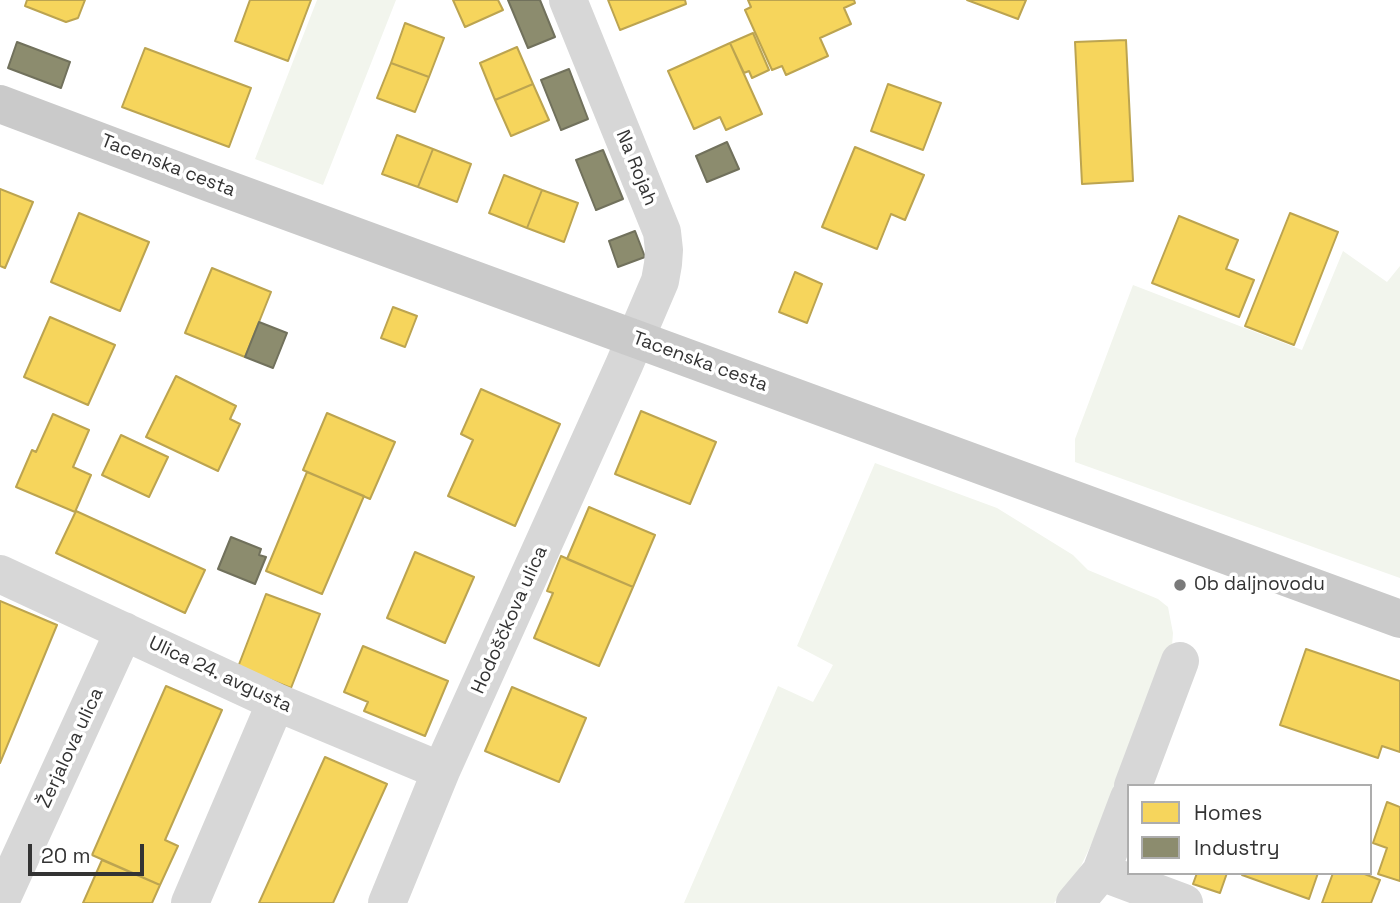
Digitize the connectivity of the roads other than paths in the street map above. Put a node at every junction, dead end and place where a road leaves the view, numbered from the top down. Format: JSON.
{"nodes":[{"id":1,"x":568,"y":0,"type":"edge"},
{"id":2,"x":0,"y":104,"type":"edge"},
{"id":3,"x":635,"y":339,"type":"junction"},
{"id":4,"x":0,"y":574,"type":"edge"},
{"id":5,"x":1400,"y":619,"type":"edge"},
{"id":6,"x":124,"y":631,"type":"junction"},
{"id":7,"x":1180,"y":661,"type":"dead end"},
{"id":8,"x":275,"y":702,"type":"junction"},
{"id":9,"x":442,"y":771,"type":"junction"},
{"id":10,"x":1134,"y":784,"type":"edge"},
{"id":11,"x":1127,"y":803,"type":"edge"},
{"id":12,"x":1101,"y":872,"type":"junction"},
{"id":13,"x":0,"y":902,"type":"edge"},
{"id":14,"x":190,"y":903,"type":"edge"},
{"id":15,"x":387,"y":903,"type":"edge"},
{"id":16,"x":1075,"y":903,"type":"edge"},
{"id":17,"x":1184,"y":903,"type":"edge"}],
"edges":[{"from":1,"to":3,"type":"street","name":"Na Rojah"},
{"from":2,"to":3,"type":"main road","name":"Tacenska cesta"},
{"from":3,"to":5,"type":"main road","name":"Tacenska cesta"},
{"from":3,"to":9,"type":"street","name":"Hodoščkova ulica"},
{"from":4,"to":6,"type":"street","name":"Ulica 24. avgusta"},
{"from":6,"to":8,"type":"street","name":"Ulica 24. avgusta"},
{"from":6,"to":13,"type":"street","name":"Žerjalova ulica"},
{"from":7,"to":10,"type":"street"},
{"from":8,"to":9,"type":"street","name":"Ulica 24. avgusta"},
{"from":8,"to":14,"type":"street"},
{"from":9,"to":15,"type":"street","name":"Hodoščkova ulica"},
{"from":11,"to":12,"type":"street"},
{"from":12,"to":16,"type":"street"},
{"from":12,"to":17,"type":"street"}]}
